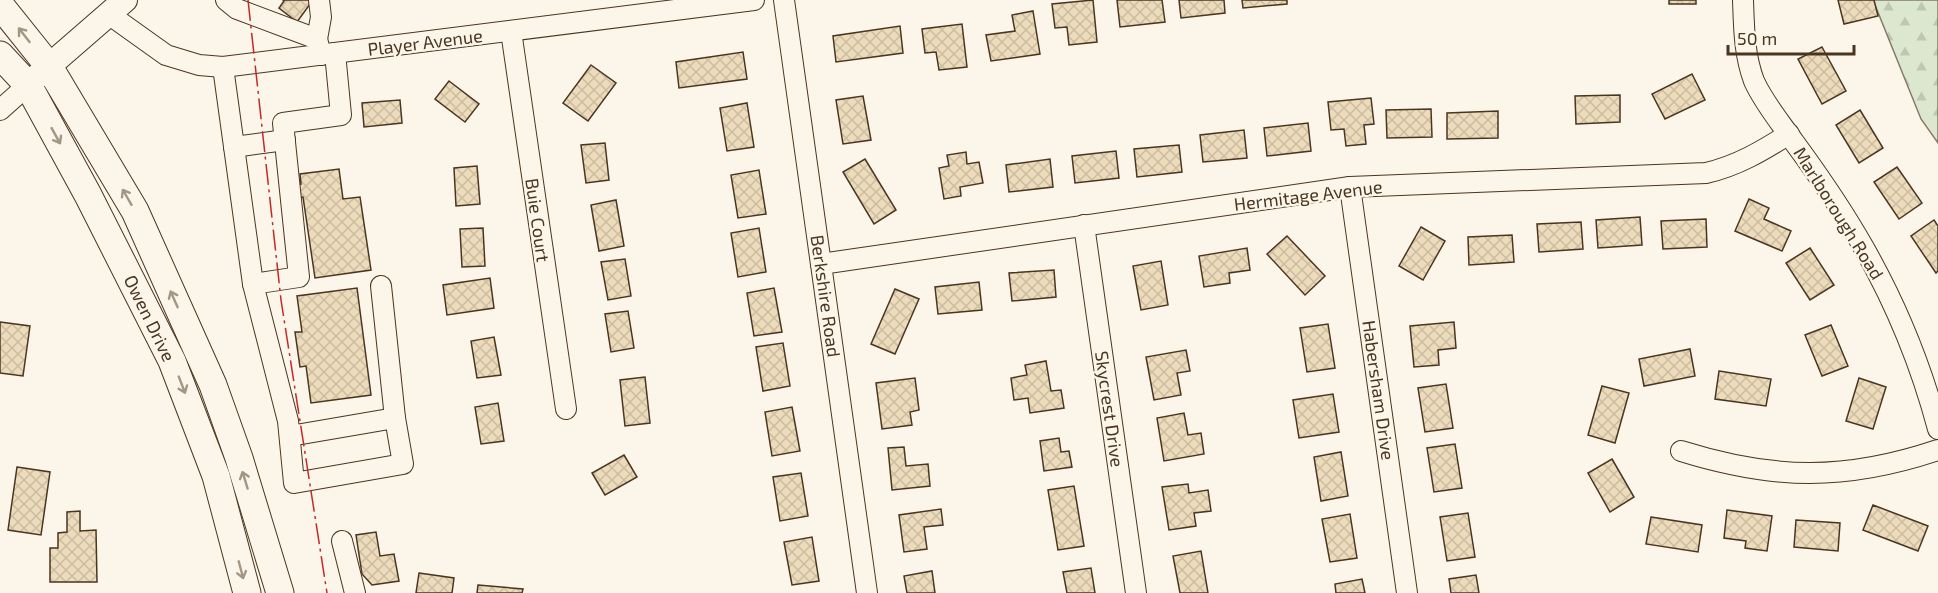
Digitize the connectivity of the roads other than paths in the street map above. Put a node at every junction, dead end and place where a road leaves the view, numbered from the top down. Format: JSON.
{"nodes":[{"id":1,"x":226,"y":0,"type":"edge"},
{"id":2,"x":319,"y":0,"type":"edge"},
{"id":3,"x":754,"y":0,"type":"edge"},
{"id":4,"x":784,"y":0,"type":"edge"},
{"id":5,"x":1743,"y":0,"type":"edge"},
{"id":6,"x":0,"y":5,"type":"edge"},
{"id":7,"x":118,"y":8,"type":"edge"},
{"id":8,"x":511,"y":31,"type":"junction"},
{"id":9,"x":324,"y":49,"type":"junction"},
{"id":10,"x":0,"y":55,"type":"edge"},
{"id":11,"x":48,"y":65,"type":"junction"},
{"id":12,"x":223,"y":68,"type":"junction"},
{"id":13,"x":28,"y":85,"type":"junction"},
{"id":14,"x":0,"y":110,"type":"edge"},
{"id":15,"x":1789,"y":134,"type":"junction"},
{"id":16,"x":285,"y":140,"type":"junction"},
{"id":17,"x":234,"y":147,"type":"junction"},
{"id":18,"x":1350,"y":187,"type":"junction"},
{"id":19,"x":1084,"y":225,"type":"junction"},
{"id":20,"x":821,"y":264,"type":"junction"},
{"id":21,"x":253,"y":284,"type":"junction"},
{"id":22,"x":381,"y":286,"type":"dead end"},
{"id":23,"x":566,"y":409,"type":"dead end"},
{"id":24,"x":395,"y":418,"type":"junction"},
{"id":25,"x":1938,"y":429,"type":"edge"},
{"id":26,"x":290,"y":436,"type":"junction"},
{"id":27,"x":1938,"y":450,"type":"edge"},
{"id":28,"x":1682,"y":451,"type":"dead end"},
{"id":29,"x":342,"y":541,"type":"dead end"},
{"id":30,"x":247,"y":593,"type":"edge"},
{"id":31,"x":280,"y":593,"type":"edge"},
{"id":32,"x":356,"y":593,"type":"edge"},
{"id":33,"x":867,"y":593,"type":"edge"},
{"id":34,"x":1136,"y":593,"type":"edge"},
{"id":35,"x":1407,"y":593,"type":"edge"}],
"edges":[{"from":1,"to":9,"type":"street"},
{"from":2,"to":9,"type":"street"},
{"from":3,"to":8,"type":"street","name":"Player Avenue"},
{"from":4,"to":20,"type":"street","name":"Berkshire Road"},
{"from":5,"to":15,"type":"street","name":"Marlborough Road"},
{"from":11,"to":6,"type":"highway","name":"Owen Drive","one_way":true},
{"from":7,"to":11,"type":"main road"},
{"from":7,"to":12,"type":"street","name":"Player Avenue"},
{"from":8,"to":9,"type":"street","name":"Player Avenue"},
{"from":8,"to":23,"type":"street","name":"Buie Court"},
{"from":9,"to":12,"type":"street","name":"Player Avenue"},
{"from":9,"to":16,"type":"street"},
{"from":10,"to":13,"type":"highway","name":"Owen Drive"},
{"from":11,"to":13,"type":"main road"},
{"from":31,"to":11,"type":"highway","name":"Owen Drive","one_way":true},
{"from":12,"to":17,"type":"street"},
{"from":13,"to":14,"type":"street"},
{"from":13,"to":30,"type":"highway","name":"Owen Drive","one_way":true},
{"from":15,"to":18,"type":"street","name":"Hermitage Avenue"},
{"from":15,"to":25,"type":"street","name":"Marlborough Road"},
{"from":16,"to":17,"type":"street"},
{"from":16,"to":21,"type":"street"},
{"from":17,"to":21,"type":"street"},
{"from":18,"to":19,"type":"street","name":"Hermitage Avenue"},
{"from":18,"to":35,"type":"street","name":"Habersham Drive"},
{"from":19,"to":20,"type":"street","name":"Hermitage Avenue"},
{"from":19,"to":34,"type":"street","name":"Skycrest Drive"},
{"from":20,"to":33,"type":"street","name":"Berkshire Road"},
{"from":21,"to":26,"type":"street"},
{"from":22,"to":24,"type":"street"},
{"from":24,"to":26,"type":"street"},
{"from":24,"to":26,"type":"street"},
{"from":27,"to":28,"type":"street"},
{"from":29,"to":32,"type":"street"}]}
